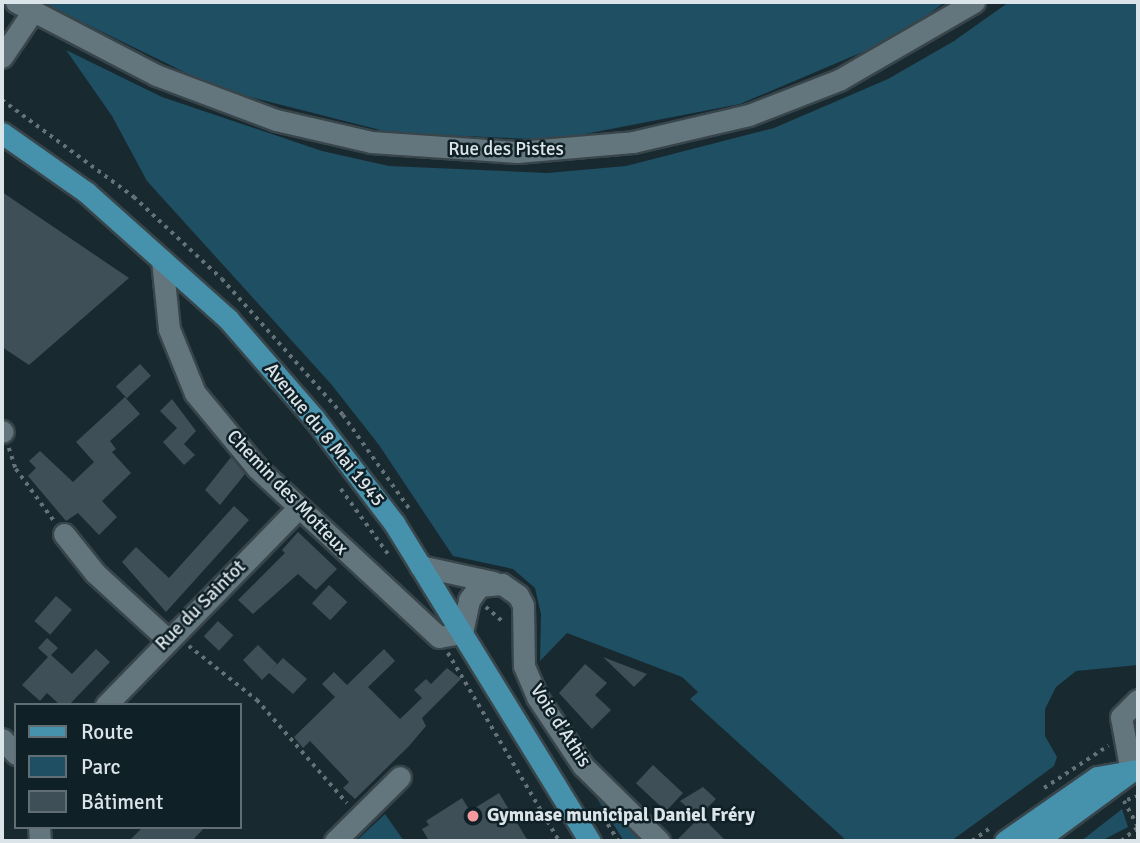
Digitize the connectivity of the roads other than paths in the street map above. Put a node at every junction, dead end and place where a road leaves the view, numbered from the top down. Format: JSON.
{"nodes":[{"id":1,"x":974,"y":2,"type":"edge"},
{"id":2,"x":24,"y":6,"type":"edge"},
{"id":3,"x":2,"y":57,"type":"edge"},
{"id":4,"x":2,"y":133,"type":"edge"},
{"id":5,"x":162,"y":260,"type":"junction"},
{"id":6,"x":298,"y":508,"type":"junction"},
{"id":7,"x":64,"y":534,"type":"road end"},
{"id":8,"x":420,"y":566,"type":"junction"},
{"id":9,"x":493,"y":582,"type":"junction"},
{"id":10,"x":462,"y":633,"type":"junction"},
{"id":11,"x":171,"y":637,"type":"junction"},
{"id":12,"x":1138,"y":700,"type":"edge"},
{"id":13,"x":108,"y":703,"type":"edge"},
{"id":14,"x":2,"y":738,"type":"edge"},
{"id":15,"x":14,"y":752,"type":"edge"},
{"id":16,"x":1135,"y":771,"type":"edge"},
{"id":17,"x":400,"y":778,"type":"dead end"},
{"id":18,"x":335,"y":841,"type":"edge"},
{"id":19,"x":590,"y":841,"type":"edge"},
{"id":20,"x":659,"y":841,"type":"edge"},
{"id":21,"x":1004,"y":841,"type":"edge"},
{"id":22,"x":1036,"y":841,"type":"edge"}],
"edges":[{"from":1,"to":2,"type":"street","name":"Rue des Pistes"},
{"from":2,"to":3,"type":"street"},
{"from":4,"to":5,"type":"main road","name":"Avenue du 8 Mai 1945"},
{"from":5,"to":6,"type":"street","name":"Chemin des Motteux"},
{"from":5,"to":8,"type":"main road","name":"Avenue du 8 Mai 1945"},
{"from":6,"to":10,"type":"street","name":"Chemin des Motteux"},
{"from":6,"to":11,"type":"street","name":"Rue du Saintot"},
{"from":7,"to":11,"type":"street"},
{"from":8,"to":9,"type":"street"},
{"from":8,"to":10,"type":"main road","name":"Avenue du 8 Mai 1945"},
{"from":9,"to":10,"type":"street"},
{"from":9,"to":20,"type":"street","name":"Voie d'Athis"},
{"from":10,"to":19,"type":"main road","name":"Avenue du 8 Mai 1945"},
{"from":11,"to":13,"type":"street","name":"Rue du Saintot"},
{"from":12,"to":16,"type":"street"},
{"from":14,"to":15,"type":"street"},
{"from":16,"to":21,"type":"main road"},
{"from":16,"to":22,"type":"main road"},
{"from":17,"to":18,"type":"street"}]}
